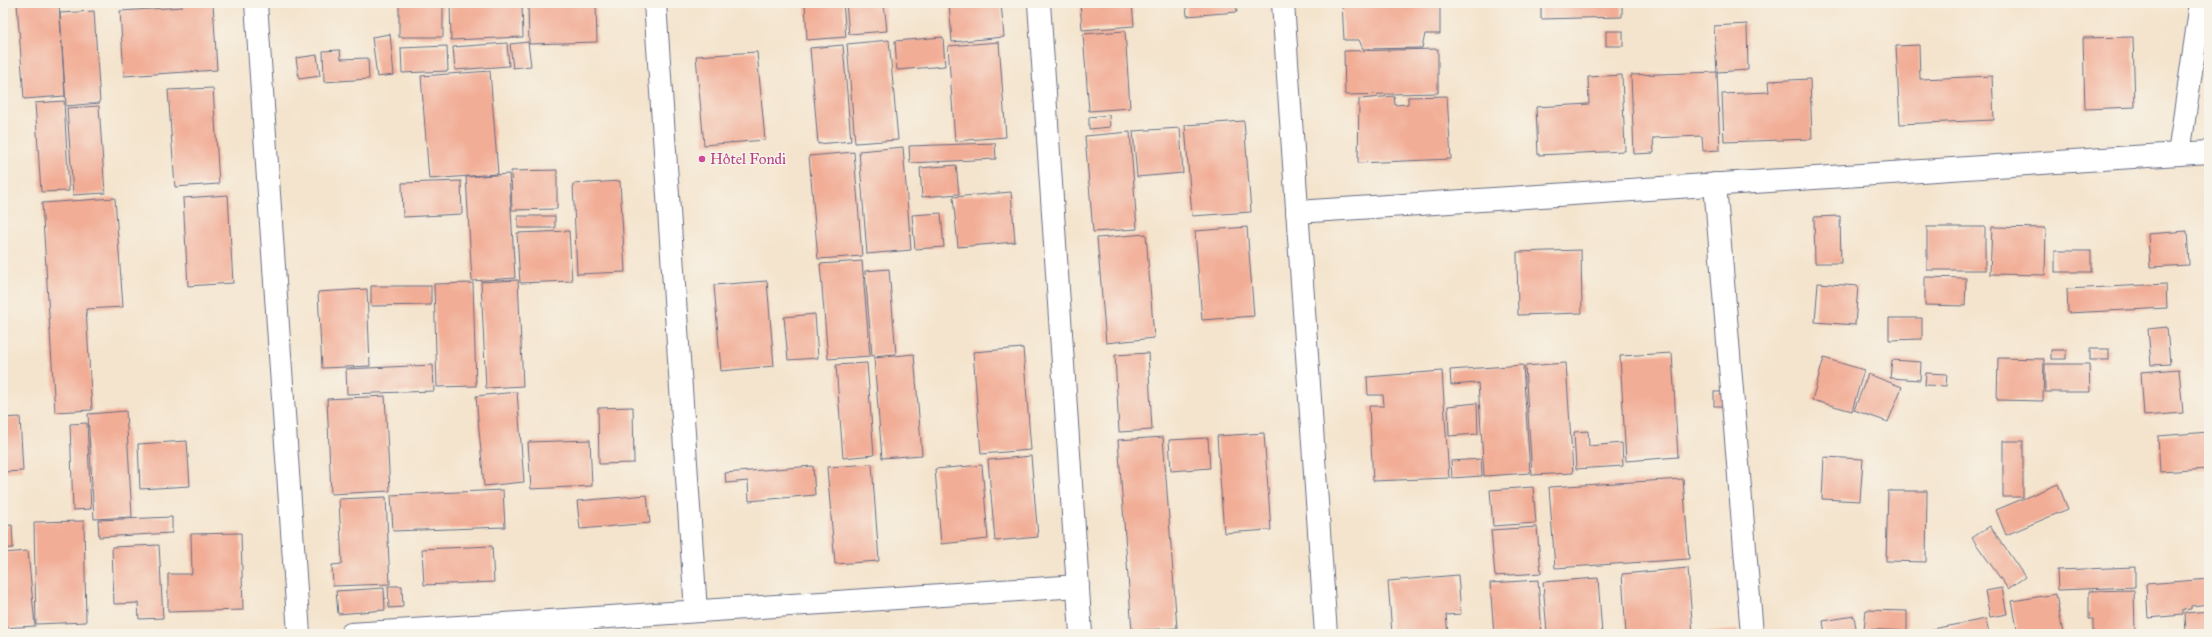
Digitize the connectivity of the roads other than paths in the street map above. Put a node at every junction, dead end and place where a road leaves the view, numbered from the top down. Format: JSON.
{"nodes":[{"id":1,"x":256,"y":3,"type":"edge"},
{"id":2,"x":655,"y":3,"type":"edge"},
{"id":3,"x":1039,"y":3,"type":"edge"},
{"id":4,"x":1283,"y":3,"type":"edge"},
{"id":5,"x":2201,"y":3,"type":"edge"},
{"id":6,"x":2209,"y":152,"type":"edge"},
{"id":7,"x":2179,"y":154,"type":"junction"},
{"id":8,"x":1715,"y":184,"type":"junction"},
{"id":9,"x":1298,"y":212,"type":"junction"},
{"id":10,"x":1078,"y":586,"type":"junction"},
{"id":11,"x":696,"y":611,"type":"junction"},
{"id":12,"x":299,"y":634,"type":"edge"},
{"id":13,"x":351,"y":634,"type":"edge"},
{"id":14,"x":1081,"y":634,"type":"edge"},
{"id":15,"x":1326,"y":634,"type":"edge"},
{"id":16,"x":1752,"y":634,"type":"edge"}],
"edges":[{"from":1,"to":12,"type":"street"},
{"from":2,"to":11,"type":"street"},
{"from":3,"to":10,"type":"street"},
{"from":4,"to":9,"type":"street"},
{"from":5,"to":7,"type":"street"},
{"from":6,"to":7,"type":"street"},
{"from":7,"to":8,"type":"street"},
{"from":8,"to":9,"type":"street"},
{"from":8,"to":16,"type":"street"},
{"from":9,"to":15,"type":"street"},
{"from":10,"to":11,"type":"street"},
{"from":10,"to":14,"type":"street"},
{"from":11,"to":13,"type":"street"}]}
